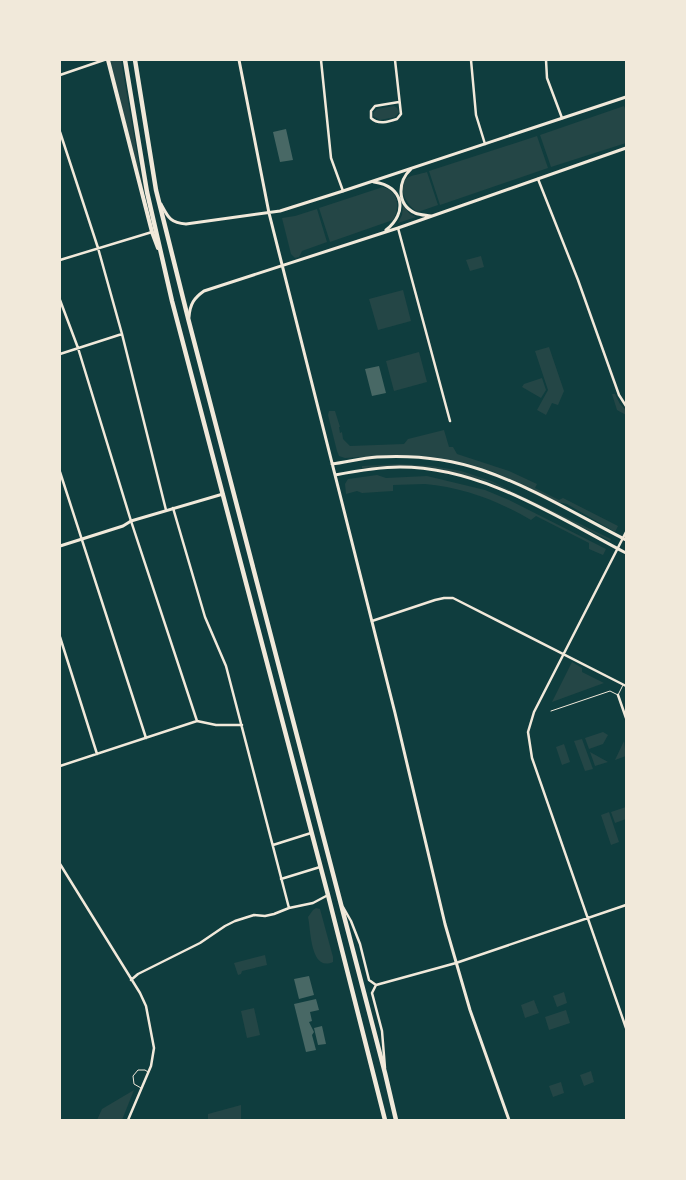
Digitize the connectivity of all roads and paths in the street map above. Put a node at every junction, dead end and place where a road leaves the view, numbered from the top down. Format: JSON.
{"nodes":[{"id":1,"x":104,"y":60,"type":"edge"},
{"id":2,"x":108,"y":60,"type":"edge"},
{"id":3,"x":125,"y":60,"type":"edge"},
{"id":4,"x":135,"y":60,"type":"edge"},
{"id":5,"x":239,"y":60,"type":"edge"},
{"id":6,"x":321,"y":60,"type":"edge"},
{"id":7,"x":395,"y":60,"type":"edge"},
{"id":8,"x":471,"y":60,"type":"edge"},
{"id":9,"x":546,"y":60,"type":"edge"},
{"id":10,"x":60,"y":74,"type":"edge"},
{"id":11,"x":626,"y":97,"type":"edge"},
{"id":12,"x":399,"y":102,"type":"junction"},
{"id":13,"x":562,"y":118,"type":"junction"},
{"id":14,"x":60,"y":132,"type":"edge"},
{"id":15,"x":485,"y":144,"type":"junction"},
{"id":16,"x":626,"y":148,"type":"edge"},
{"id":17,"x":414,"y":167,"type":"junction"},
{"id":18,"x":538,"y":179,"type":"junction"},
{"id":19,"x":371,"y":182,"type":"junction"},
{"id":20,"x":343,"y":191,"type":"junction"},
{"id":21,"x":159,"y":200,"type":"junction"},
{"id":22,"x":270,"y":213,"type":"junction"},
{"id":23,"x":432,"y":216,"type":"junction"},
{"id":24,"x":398,"y":228,"type":"junction"},
{"id":25,"x":152,"y":232,"type":"junction"},
{"id":26,"x":383,"y":232,"type":"junction"},
{"id":27,"x":98,"y":248,"type":"junction"},
{"id":28,"x":163,"y":258,"type":"junction"},
{"id":29,"x":60,"y":260,"type":"edge"},
{"id":30,"x":283,"y":265,"type":"junction"},
{"id":31,"x":60,"y":300,"type":"edge"},
{"id":32,"x":188,"y":322,"type":"junction"},
{"id":33,"x":122,"y":334,"type":"junction"},
{"id":34,"x":78,"y":348,"type":"junction"},
{"id":35,"x":60,"y":354,"type":"edge"},
{"id":36,"x":626,"y":406,"type":"edge"},
{"id":37,"x":450,"y":421,"type":"dead end"},
{"id":38,"x":332,"y":464,"type":"junction"},
{"id":39,"x":60,"y":472,"type":"edge"},
{"id":40,"x":335,"y":475,"type":"junction"},
{"id":41,"x":223,"y":494,"type":"junction"},
{"id":42,"x":173,"y":508,"type":"junction"},
{"id":43,"x":166,"y":510,"type":"junction"},
{"id":44,"x":131,"y":521,"type":"junction"},
{"id":45,"x":626,"y":532,"type":"edge"},
{"id":46,"x":80,"y":538,"type":"junction"},
{"id":47,"x":624,"y":539,"type":"edge"},
{"id":48,"x":60,"y":546,"type":"edge"},
{"id":49,"x":618,"y":548,"type":"junction"},
{"id":50,"x":626,"y":552,"type":"edge"},
{"id":51,"x":372,"y":622,"type":"junction"},
{"id":52,"x":60,"y":637,"type":"edge"},
{"id":53,"x":563,"y":654,"type":"junction"},
{"id":54,"x":625,"y":685,"type":"edge"},
{"id":55,"x":618,"y":695,"type":"junction"},
{"id":56,"x":551,"y":711,"type":"dead end"},
{"id":57,"x":626,"y":718,"type":"edge"},
{"id":58,"x":197,"y":721,"type":"junction"},
{"id":59,"x":242,"y":725,"type":"junction"},
{"id":60,"x":146,"y":738,"type":"junction"},
{"id":61,"x":97,"y":754,"type":"junction"},
{"id":62,"x":60,"y":766,"type":"edge"},
{"id":63,"x":311,"y":833,"type":"junction"},
{"id":64,"x":272,"y":845,"type":"junction"},
{"id":65,"x":60,"y":864,"type":"edge"},
{"id":66,"x":320,"y":867,"type":"junction"},
{"id":67,"x":281,"y":879,"type":"junction"},
{"id":68,"x":328,"y":895,"type":"junction"},
{"id":69,"x":339,"y":900,"type":"junction"},
{"id":70,"x":626,"y":905,"type":"edge"},
{"id":71,"x":289,"y":908,"type":"junction"},
{"id":72,"x":588,"y":918,"type":"junction"},
{"id":73,"x":456,"y":963,"type":"junction"},
{"id":74,"x":131,"y":980,"type":"junction"},
{"id":75,"x":376,"y":985,"type":"junction"},
{"id":76,"x":626,"y":1028,"type":"edge"},
{"id":77,"x":148,"y":1073,"type":"junction"},
{"id":78,"x":385,"y":1073,"type":"junction"},
{"id":79,"x":141,"y":1088,"type":"junction"},
{"id":80,"x":128,"y":1120,"type":"edge"},
{"id":81,"x":385,"y":1120,"type":"edge"},
{"id":82,"x":396,"y":1120,"type":"edge"},
{"id":83,"x":509,"y":1120,"type":"edge"}],
"edges":[{"from":1,"to":10,"type":"street"},
{"from":2,"to":25,"type":"main road"},
{"from":3,"to":28,"type":"highway"},
{"from":4,"to":21,"type":"highway"},
{"from":5,"to":22,"type":"street"},
{"from":6,"to":20,"type":"street"},
{"from":7,"to":12,"type":"street"},
{"from":8,"to":15,"type":"street"},
{"from":9,"to":13,"type":"street"},
{"from":11,"to":13,"type":"street"},
{"from":12,"to":12,"type":"street"},
{"from":13,"to":15,"type":"street"},
{"from":14,"to":27,"type":"street"},
{"from":15,"to":17,"type":"street"},
{"from":16,"to":18,"type":"street"},
{"from":17,"to":19,"type":"street"},
{"from":17,"to":23,"type":"street"},
{"from":18,"to":23,"type":"street"},
{"from":18,"to":36,"type":"street"},
{"from":19,"to":20,"type":"street"},
{"from":19,"to":26,"type":"street"},
{"from":20,"to":22,"type":"street"},
{"from":21,"to":22,"type":"street"},
{"from":21,"to":32,"type":"highway"},
{"from":22,"to":30,"type":"street"},
{"from":23,"to":24,"type":"street"},
{"from":24,"to":26,"type":"street"},
{"from":24,"to":37,"type":"street"},
{"from":25,"to":27,"type":"street"},
{"from":25,"to":28,"type":"main road"},
{"from":26,"to":30,"type":"street"},
{"from":27,"to":29,"type":"street"},
{"from":27,"to":33,"type":"street"},
{"from":28,"to":41,"type":"highway"},
{"from":30,"to":32,"type":"street"},
{"from":30,"to":38,"type":"street"},
{"from":31,"to":34,"type":"street"},
{"from":32,"to":69,"type":"highway"},
{"from":33,"to":34,"type":"street"},
{"from":33,"to":43,"type":"street"},
{"from":34,"to":35,"type":"street"},
{"from":34,"to":44,"type":"street"},
{"from":38,"to":40,"type":"street"},
{"from":38,"to":47,"type":"street"},
{"from":39,"to":46,"type":"street"},
{"from":40,"to":49,"type":"street"},
{"from":40,"to":51,"type":"street"},
{"from":41,"to":42,"type":"street"},
{"from":41,"to":63,"type":"highway"},
{"from":42,"to":43,"type":"street"},
{"from":42,"to":59,"type":"street"},
{"from":43,"to":44,"type":"street"},
{"from":44,"to":46,"type":"street"},
{"from":44,"to":58,"type":"street"},
{"from":45,"to":47,"type":"street"},
{"from":46,"to":48,"type":"street"},
{"from":46,"to":60,"type":"street"},
{"from":47,"to":49,"type":"street"},
{"from":49,"to":50,"type":"street"},
{"from":49,"to":53,"type":"street"},
{"from":51,"to":53,"type":"street"},
{"from":51,"to":73,"type":"street"},
{"from":52,"to":61,"type":"street"},
{"from":53,"to":54,"type":"street"},
{"from":53,"to":72,"type":"street"},
{"from":54,"to":55,"type":"lane"},
{"from":55,"to":56,"type":"lane"},
{"from":55,"to":57,"type":"street"},
{"from":58,"to":59,"type":"street"},
{"from":58,"to":60,"type":"street"},
{"from":59,"to":64,"type":"street"},
{"from":60,"to":61,"type":"street"},
{"from":61,"to":62,"type":"street"},
{"from":63,"to":64,"type":"street"},
{"from":63,"to":66,"type":"highway"},
{"from":64,"to":67,"type":"street"},
{"from":65,"to":74,"type":"street"},
{"from":66,"to":67,"type":"street"},
{"from":66,"to":68,"type":"highway"},
{"from":67,"to":71,"type":"street"},
{"from":68,"to":71,"type":"street"},
{"from":68,"to":81,"type":"highway"},
{"from":69,"to":75,"type":"street"},
{"from":69,"to":78,"type":"highway"},
{"from":70,"to":72,"type":"street"},
{"from":71,"to":74,"type":"street"},
{"from":72,"to":73,"type":"street"},
{"from":72,"to":76,"type":"street"},
{"from":73,"to":75,"type":"street"},
{"from":73,"to":83,"type":"street"},
{"from":74,"to":77,"type":"street"},
{"from":75,"to":78,"type":"street"},
{"from":77,"to":79,"type":"street"},
{"from":77,"to":79,"type":"lane"},
{"from":78,"to":82,"type":"highway"},
{"from":79,"to":80,"type":"street"}]}
